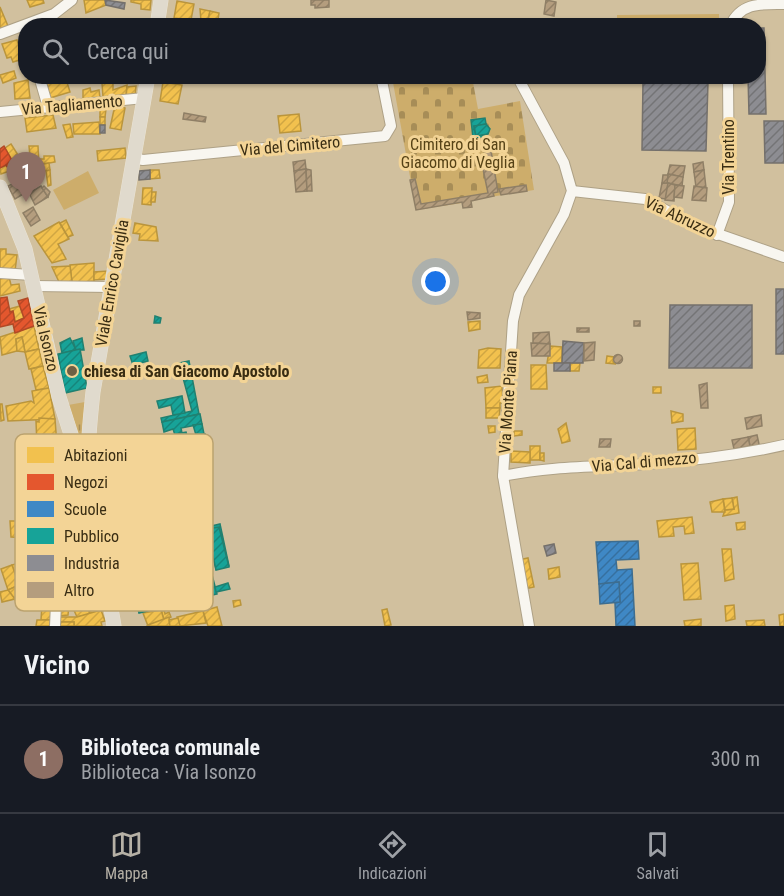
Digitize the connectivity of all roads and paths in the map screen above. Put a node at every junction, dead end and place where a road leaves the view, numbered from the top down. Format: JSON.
{"nodes":[{"id":1,"x":72,"y":0,"type":"edge"},
{"id":2,"x":161,"y":0,"type":"edge"},
{"id":3,"x":784,"y":4,"type":"edge"},
{"id":4,"x":45,"y":18,"type":"edge"},
{"id":5,"x":158,"y":18,"type":"edge"},
{"id":6,"x":734,"y":18,"type":"edge"},
{"id":7,"x":18,"y":29,"type":"edge"},
{"id":8,"x":0,"y":34,"type":"edge"},
{"id":9,"x":41,"y":84,"type":"edge"},
{"id":10,"x":147,"y":84,"type":"edge"},
{"id":11,"x":383,"y":84,"type":"edge"},
{"id":12,"x":521,"y":84,"type":"edge"},
{"id":13,"x":728,"y":84,"type":"edge"},
{"id":14,"x":144,"y":98,"type":"junction"},
{"id":15,"x":48,"y":107,"type":"junction"},
{"id":16,"x":0,"y":111,"type":"edge"},
{"id":17,"x":133,"y":158,"type":"junction"},
{"id":18,"x":0,"y":187,"type":"edge"},
{"id":19,"x":572,"y":190,"type":"junction"},
{"id":20,"x":717,"y":235,"type":"junction"},
{"id":21,"x":784,"y":257,"type":"edge"},
{"id":22,"x":0,"y":273,"type":"edge"},
{"id":23,"x":33,"y":281,"type":"junction"},
{"id":24,"x":111,"y":287,"type":"junction"},
{"id":25,"x":71,"y":434,"type":"edge"},
{"id":26,"x":90,"y":434,"type":"edge"},
{"id":27,"x":784,"y":445,"type":"edge"},
{"id":28,"x":503,"y":476,"type":"junction"},
{"id":29,"x":56,"y":611,"type":"edge"},
{"id":30,"x":111,"y":611,"type":"edge"},
{"id":31,"x":55,"y":626,"type":"edge"},
{"id":32,"x":114,"y":626,"type":"edge"},
{"id":33,"x":529,"y":626,"type":"edge"}],
"edges":[{"from":1,"to":4,"type":"street"},
{"from":2,"to":5,"type":"main road"},
{"from":3,"to":6,"type":"street"},
{"from":7,"to":8,"type":"street"},
{"from":9,"to":15,"type":"street"},
{"from":10,"to":14,"type":"main road","name":"Viale Enrico Caviglia"},
{"from":11,"to":17,"type":"street","name":"Via del Cimitero"},
{"from":12,"to":19,"type":"street"},
{"from":13,"to":20,"type":"street","name":"Via Trentino"},
{"from":14,"to":15,"type":"street","name":"Via Tagliamento"},
{"from":14,"to":17,"type":"main road","name":"Viale Enrico Caviglia"},
{"from":15,"to":16,"type":"street","name":"Via Tagliamento"},
{"from":17,"to":24,"type":"main road","name":"Viale Enrico Caviglia"},
{"from":18,"to":23,"type":"main road","name":"Via Isonzo"},
{"from":19,"to":20,"type":"street","name":"Via Abruzzo"},
{"from":19,"to":28,"type":"street","name":"Via Monte Piana"},
{"from":20,"to":21,"type":"street","name":"Via Abruzzo"},
{"from":22,"to":23,"type":"street"},
{"from":23,"to":24,"type":"street"},
{"from":23,"to":25,"type":"main road","name":"Via Isonzo"},
{"from":24,"to":26,"type":"main road","name":"Viale Enrico Caviglia"},
{"from":27,"to":28,"type":"street","name":"Via Cal di mezzo"},
{"from":28,"to":33,"type":"street","name":"Via Monte Piana"},
{"from":29,"to":31,"type":"street"},
{"from":30,"to":32,"type":"main road"}]}
